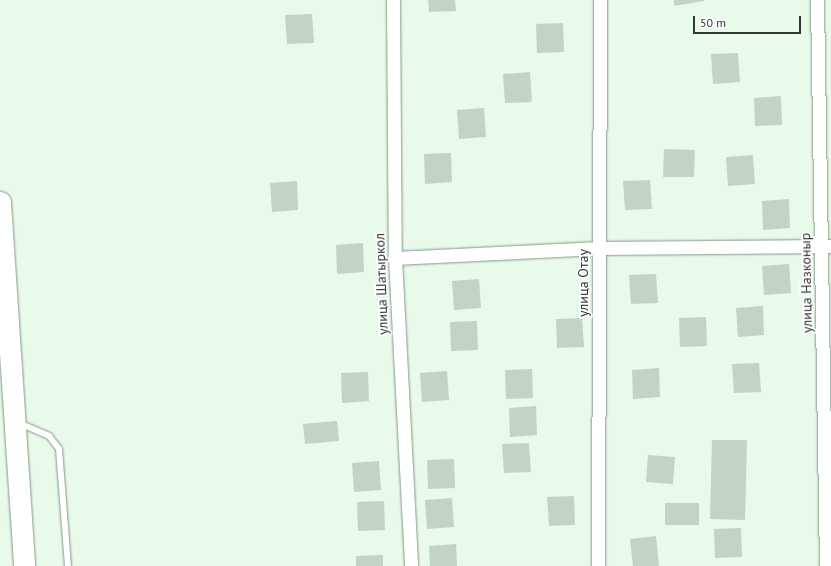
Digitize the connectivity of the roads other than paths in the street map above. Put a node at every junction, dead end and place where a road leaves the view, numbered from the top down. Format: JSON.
{"nodes":[{"id":1,"x":393,"y":0,"type":"edge"},
{"id":2,"x":600,"y":0,"type":"edge"},
{"id":3,"x":818,"y":0,"type":"edge"},
{"id":4,"x":0,"y":202,"type":"edge"},
{"id":5,"x":826,"y":246,"type":"edge"},
{"id":6,"x":599,"y":248,"type":"junction"},
{"id":7,"x":396,"y":258,"type":"junction"},
{"id":8,"x":15,"y":422,"type":"junction"},
{"id":9,"x":24,"y":566,"type":"edge"},
{"id":10,"x":68,"y":566,"type":"edge"},
{"id":11,"x":411,"y":566,"type":"edge"},
{"id":12,"x":598,"y":566,"type":"edge"},
{"id":13,"x":826,"y":566,"type":"edge"}],
"edges":[{"from":1,"to":7,"type":"street","name":"улица Шатыркол"},
{"from":2,"to":6,"type":"street","name":"улица Отау"},
{"from":3,"to":5,"type":"street","name":"улица Назконыр"},
{"from":4,"to":8,"type":"highway"},
{"from":5,"to":6,"type":"street"},
{"from":5,"to":13,"type":"street","name":"улица Назконыр"},
{"from":6,"to":7,"type":"street"},
{"from":6,"to":12,"type":"street","name":"улица Отау"},
{"from":7,"to":11,"type":"street","name":"улица Шатыркол"},
{"from":8,"to":9,"type":"highway"},
{"from":8,"to":10,"type":"lane"}]}
